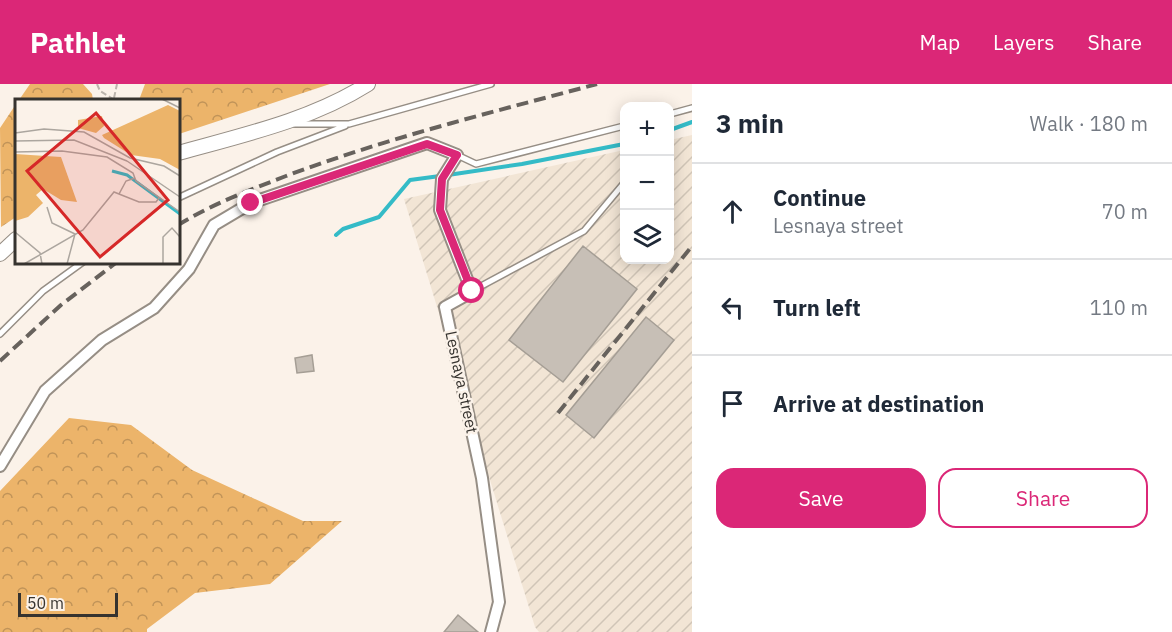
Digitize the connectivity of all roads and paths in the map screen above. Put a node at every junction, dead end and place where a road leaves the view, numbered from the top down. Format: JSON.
{"nodes":[{"id":1,"x":97,"y":84,"type":"edge"},
{"id":2,"x":117,"y":84,"type":"edge"},
{"id":3,"x":368,"y":84,"type":"edge"},
{"id":4,"x":491,"y":84,"type":"edge"},
{"id":5,"x":112,"y":99,"type":"edge"},
{"id":6,"x":113,"y":99,"type":"edge"},
{"id":7,"x":692,"y":108,"type":"edge"},
{"id":8,"x":674,"y":113,"type":"edge"},
{"id":9,"x":281,"y":124,"type":"junction"},
{"id":10,"x":349,"y":124,"type":"junction"},
{"id":11,"x":620,"y":127,"type":"edge"},
{"id":12,"x":180,"y":152,"type":"edge"},
{"id":13,"x":457,"y":155,"type":"junction"},
{"id":14,"x":620,"y":188,"type":"edge"},
{"id":15,"x":180,"y":197,"type":"edge"},
{"id":16,"x":15,"y":240,"type":"edge"},
{"id":17,"x":0,"y":254,"type":"edge"},
{"id":18,"x":80,"y":264,"type":"edge"},
{"id":19,"x":472,"y":291,"type":"junction"},
{"id":20,"x":0,"y":334,"type":"edge"},
{"id":21,"x":0,"y":466,"type":"edge"},
{"id":22,"x":491,"y":632,"type":"edge"}],
"edges":[{"from":1,"to":5,"type":"path"},
{"from":2,"to":6,"type":"path"},
{"from":3,"to":9,"type":"street"},
{"from":4,"to":10,"type":"lane"},
{"from":7,"to":8,"type":"lane"},
{"from":9,"to":10,"type":"lane"},
{"from":9,"to":12,"type":"street"},
{"from":10,"to":15,"type":"lane"},
{"from":11,"to":13,"type":"lane"},
{"from":13,"to":19,"type":"street"},
{"from":13,"to":21,"type":"street"},
{"from":14,"to":19,"type":"lane"},
{"from":16,"to":17,"type":"street"},
{"from":18,"to":20,"type":"lane"},
{"from":19,"to":22,"type":"street","name":"Lesnaya street"}]}
